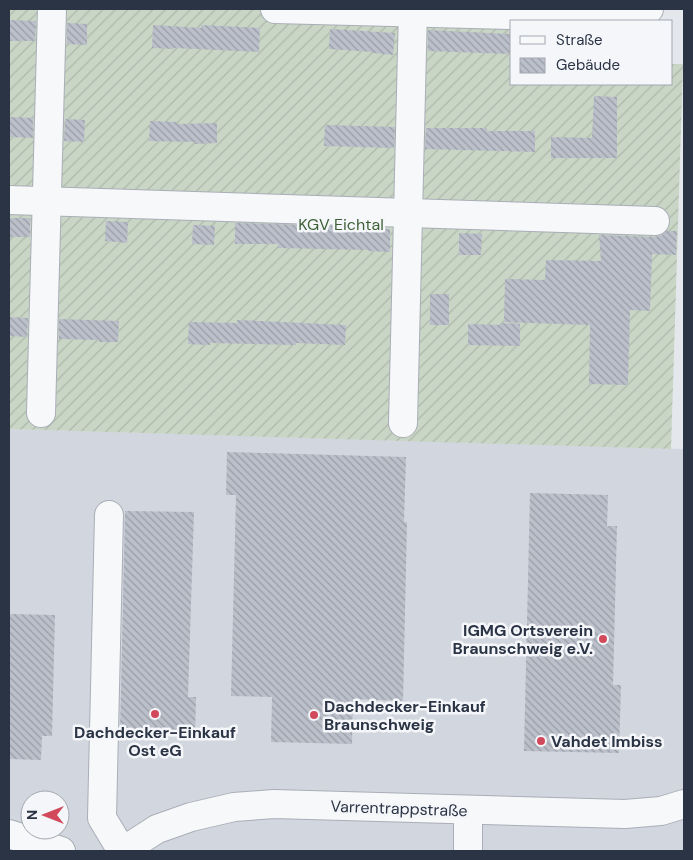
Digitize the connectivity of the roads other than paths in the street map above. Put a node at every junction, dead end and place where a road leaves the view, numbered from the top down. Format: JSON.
{"nodes":[{"id":1,"x":52,"y":9,"type":"edge"},
{"id":2,"x":275,"y":9,"type":"edge"},
{"id":3,"x":413,"y":10,"type":"edge"},
{"id":4,"x":648,"y":10,"type":"edge"},
{"id":5,"x":9,"y":200,"type":"edge"},
{"id":6,"x":47,"y":201,"type":"junction"},
{"id":7,"x":408,"y":213,"type":"junction"},
{"id":8,"x":655,"y":221,"type":"dead end"},
{"id":9,"x":41,"y":413,"type":"dead end"},
{"id":10,"x":403,"y":423,"type":"dead end"},
{"id":11,"x":109,"y":515,"type":"dead end"},
{"id":12,"x":684,"y":804,"type":"edge"},
{"id":13,"x":468,"y":810,"type":"junction"},
{"id":14,"x":9,"y":834,"type":"edge"},
{"id":15,"x":61,"y":851,"type":"edge"},
{"id":16,"x":122,"y":851,"type":"edge"},
{"id":17,"x":468,"y":851,"type":"edge"}],
"edges":[{"from":1,"to":6,"type":"street"},
{"from":2,"to":3,"type":"street"},
{"from":3,"to":4,"type":"street"},
{"from":3,"to":7,"type":"street"},
{"from":5,"to":6,"type":"street"},
{"from":6,"to":7,"type":"street"},
{"from":6,"to":9,"type":"street"},
{"from":7,"to":8,"type":"street"},
{"from":7,"to":10,"type":"street"},
{"from":11,"to":16,"type":"street"},
{"from":12,"to":13,"type":"street","name":"Varrentrappstraße"},
{"from":13,"to":16,"type":"street","name":"Varrentrappstraße"},
{"from":13,"to":17,"type":"street"},
{"from":14,"to":15,"type":"street"}]}
